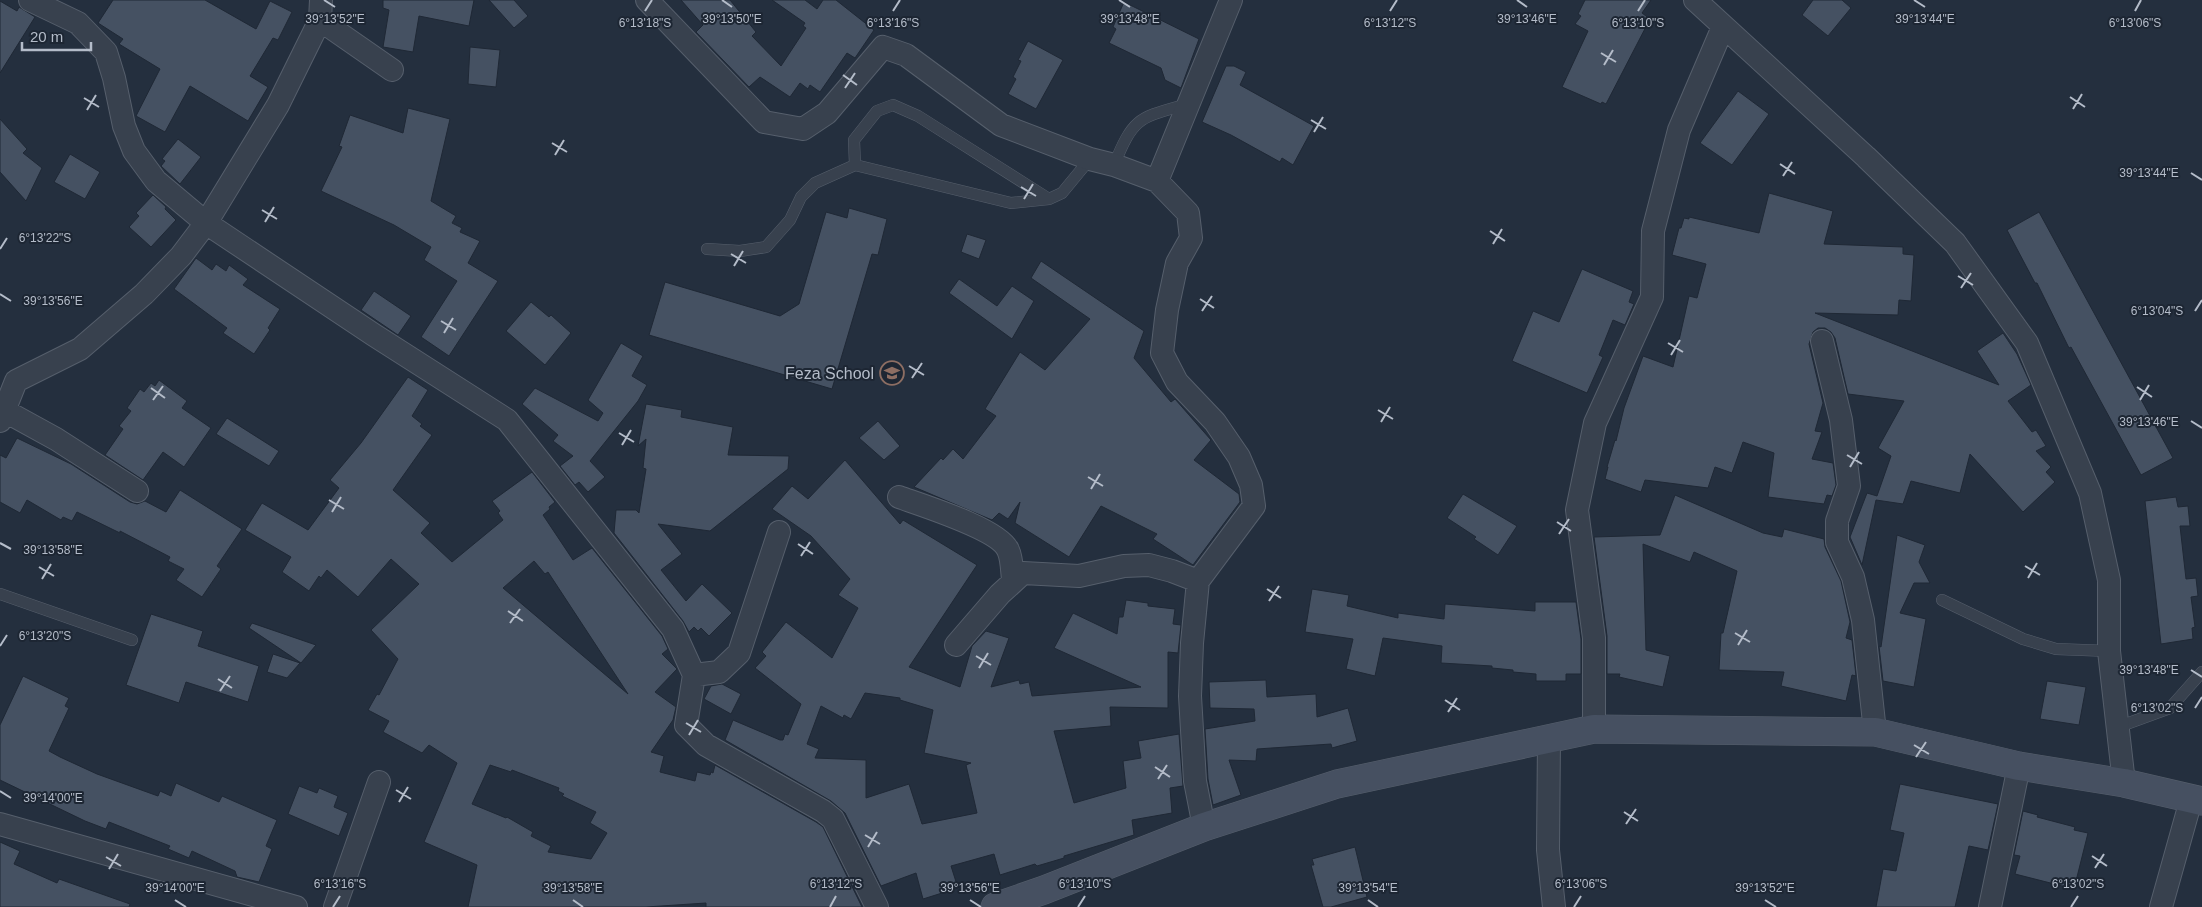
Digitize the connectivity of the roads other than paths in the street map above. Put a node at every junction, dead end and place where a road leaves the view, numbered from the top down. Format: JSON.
{"nodes":[{"id":1,"x":30,"y":0,"type":"edge"},
{"id":2,"x":647,"y":0,"type":"edge"},
{"id":3,"x":1231,"y":0,"type":"edge"},
{"id":4,"x":1695,"y":0,"type":"edge"},
{"id":5,"x":320,"y":10,"type":"edge"},
{"id":6,"x":1723,"y":27,"type":"junction"},
{"id":7,"x":392,"y":70,"type":"dead end"},
{"id":8,"x":1190,"y":104,"type":"junction"},
{"id":9,"x":1090,"y":159,"type":"junction"},
{"id":10,"x":855,"y":165,"type":"junction"},
{"id":11,"x":1114,"y":165,"type":"junction"},
{"id":12,"x":1157,"y":181,"type":"junction"},
{"id":13,"x":1049,"y":199,"type":"junction"},
{"id":14,"x":206,"y":222,"type":"junction"},
{"id":15,"x":707,"y":249,"type":"dead end"},
{"id":16,"x":1822,"y":341,"type":"dead end"},
{"id":17,"x":8,"y":379,"type":"edge"},
{"id":18,"x":3,"y":416,"type":"edge"},
{"id":19,"x":137,"y":491,"type":"dead end"},
{"id":20,"x":899,"y":497,"type":"dead end"},
{"id":21,"x":779,"y":532,"type":"dead end"},
{"id":22,"x":1013,"y":580,"type":"junction"},
{"id":23,"x":1198,"y":581,"type":"junction"},
{"id":24,"x":0,"y":594,"type":"edge"},
{"id":25,"x":1942,"y":600,"type":"dead end"},
{"id":26,"x":132,"y":640,"type":"dead end"},
{"id":27,"x":956,"y":644,"type":"dead end"},
{"id":28,"x":2109,"y":651,"type":"junction"},
{"id":29,"x":2202,"y":672,"type":"edge"},
{"id":30,"x":694,"y":675,"type":"junction"},
{"id":31,"x":2118,"y":727,"type":"junction"},
{"id":32,"x":1594,"y":729,"type":"junction"},
{"id":33,"x":1875,"y":732,"type":"junction"},
{"id":34,"x":1549,"y":738,"type":"junction"},
{"id":35,"x":2019,"y":766,"type":"junction"},
{"id":36,"x":379,"y":782,"type":"dead end"},
{"id":37,"x":2124,"y":783,"type":"junction"},
{"id":38,"x":2197,"y":800,"type":"edge"},
{"id":39,"x":0,"y":824,"type":"edge"},
{"id":40,"x":1204,"y":828,"type":"junction"},
{"id":41,"x":1044,"y":899,"type":"edge"},
{"id":42,"x":296,"y":907,"type":"edge"},
{"id":43,"x":335,"y":907,"type":"edge"},
{"id":44,"x":877,"y":907,"type":"edge"},
{"id":45,"x":995,"y":907,"type":"edge"},
{"id":46,"x":1554,"y":907,"type":"edge"},
{"id":47,"x":1990,"y":907,"type":"edge"},
{"id":48,"x":2161,"y":907,"type":"edge"}],
"edges":[{"from":1,"to":14,"type":"street"},
{"from":2,"to":9,"type":"street"},
{"from":3,"to":8,"type":"street"},
{"from":4,"to":6,"type":"street"},
{"from":5,"to":7,"type":"street"},
{"from":5,"to":14,"type":"street"},
{"from":6,"to":28,"type":"street"},
{"from":6,"to":32,"type":"street"},
{"from":8,"to":11,"type":"lane"},
{"from":8,"to":12,"type":"street"},
{"from":9,"to":11,"type":"street"},
{"from":9,"to":13,"type":"lane"},
{"from":10,"to":13,"type":"lane"},
{"from":10,"to":13,"type":"lane"},
{"from":10,"to":15,"type":"lane"},
{"from":11,"to":12,"type":"street"},
{"from":12,"to":23,"type":"street"},
{"from":14,"to":17,"type":"street"},
{"from":14,"to":30,"type":"street"},
{"from":16,"to":33,"type":"street"},
{"from":17,"to":18,"type":"street"},
{"from":18,"to":19,"type":"street"},
{"from":20,"to":22,"type":"street"},
{"from":21,"to":30,"type":"street"},
{"from":22,"to":23,"type":"street"},
{"from":22,"to":27,"type":"street"},
{"from":23,"to":40,"type":"street"},
{"from":24,"to":26,"type":"lane"},
{"from":25,"to":28,"type":"lane"},
{"from":28,"to":31,"type":"street"},
{"from":29,"to":31,"type":"lane"},
{"from":30,"to":44,"type":"street"},
{"from":31,"to":37,"type":"street"},
{"from":32,"to":33,"type":"main road"},
{"from":32,"to":34,"type":"main road"},
{"from":33,"to":35,"type":"main road"},
{"from":34,"to":40,"type":"main road"},
{"from":34,"to":46,"type":"street"},
{"from":35,"to":37,"type":"main road"},
{"from":35,"to":47,"type":"street"},
{"from":36,"to":43,"type":"street"},
{"from":37,"to":38,"type":"main road"},
{"from":38,"to":48,"type":"street"},
{"from":39,"to":42,"type":"street"},
{"from":40,"to":41,"type":"main road"},
{"from":41,"to":45,"type":"main road"}]}
